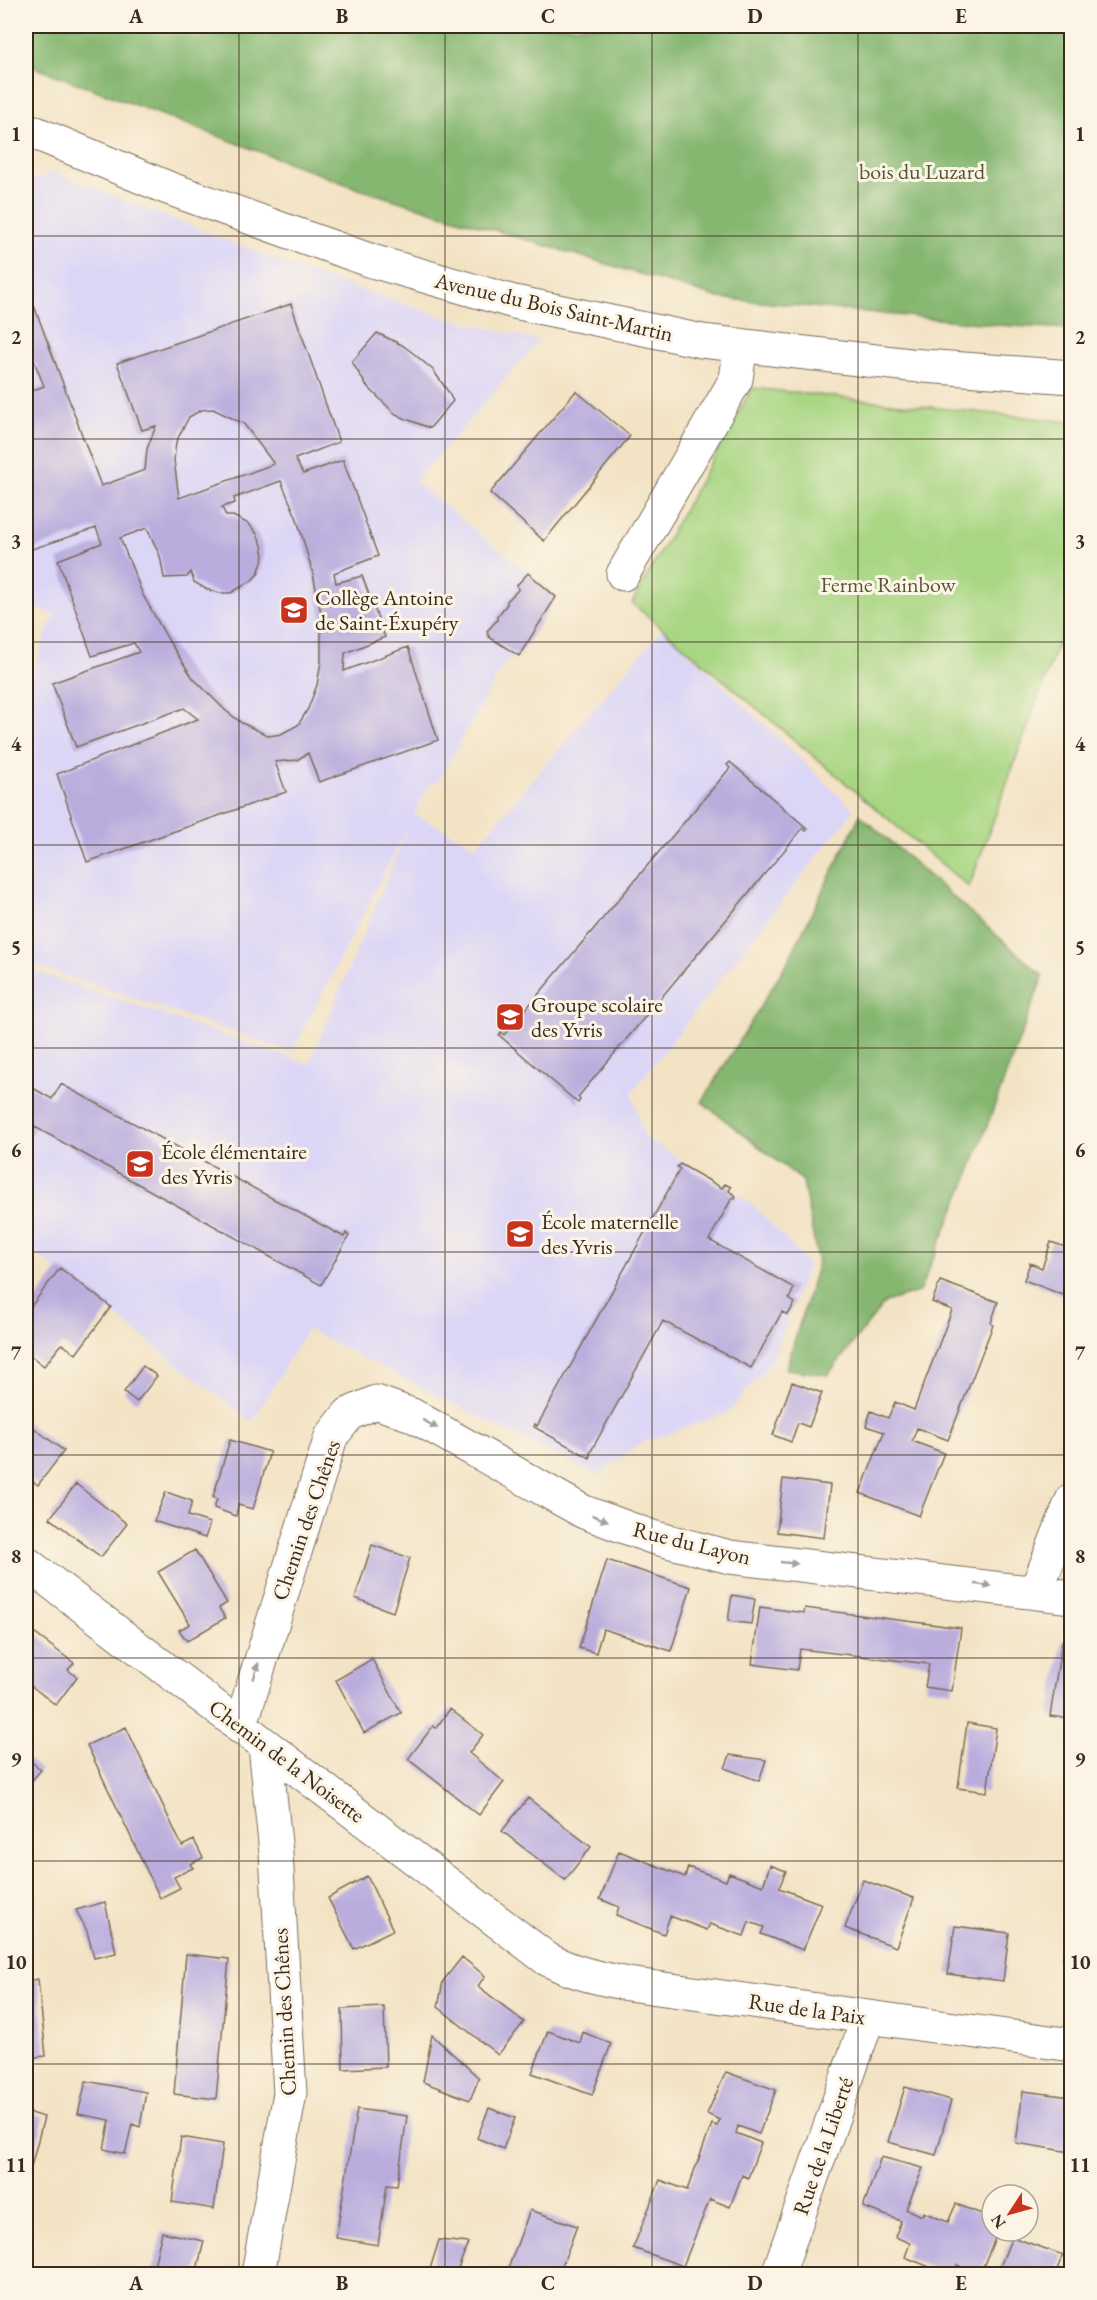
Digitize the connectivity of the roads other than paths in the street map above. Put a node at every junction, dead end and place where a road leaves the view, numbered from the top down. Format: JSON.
{"nodes":[{"id":1,"x":26,"y":129,"type":"edge"},
{"id":2,"x":741,"y":345,"type":"junction"},
{"id":3,"x":1071,"y":376,"type":"edge"},
{"id":4,"x":623,"y":574,"type":"dead end"},
{"id":5,"x":376,"y":1402,"type":"joint"},
{"id":6,"x":1071,"y":1500,"type":"edge"},
{"id":7,"x":26,"y":1563,"type":"edge"},
{"id":8,"x":1036,"y":1592,"type":"junction"},
{"id":9,"x":1071,"y":1597,"type":"edge"},
{"id":10,"x":252,"y":1737,"type":"junction"},
{"id":11,"x":547,"y":1959,"type":"joint"},
{"id":12,"x":868,"y":2018,"type":"junction"},
{"id":13,"x":1071,"y":2045,"type":"edge"},
{"id":14,"x":783,"y":2273,"type":"edge"},
{"id":15,"x":258,"y":2274,"type":"edge"}],
"edges":[{"from":1,"to":2,"type":"street","name":"Avenue du Bois Saint-Martin"},
{"from":2,"to":3,"type":"street","name":"Avenue du Bois Saint-Martin"},
{"from":2,"to":4,"type":"street"},
{"from":5,"to":8,"type":"street","name":"Rue du Layon","one_way":true},
{"from":10,"to":5,"type":"street","name":"Chemin des Chênes","one_way":true},
{"from":6,"to":8,"type":"street"},
{"from":7,"to":10,"type":"street","name":"Chemin de la Noisette"},
{"from":8,"to":9,"type":"street","name":"Rue du Layon"},
{"from":10,"to":11,"type":"street","name":"Chemin de la Noisette"},
{"from":10,"to":15,"type":"street","name":"Chemin des Chênes"},
{"from":11,"to":12,"type":"street","name":"Rue de la Paix"},
{"from":12,"to":13,"type":"street","name":"Rue de la Paix"},
{"from":12,"to":14,"type":"street","name":"Rue de la Liberté"}]}
